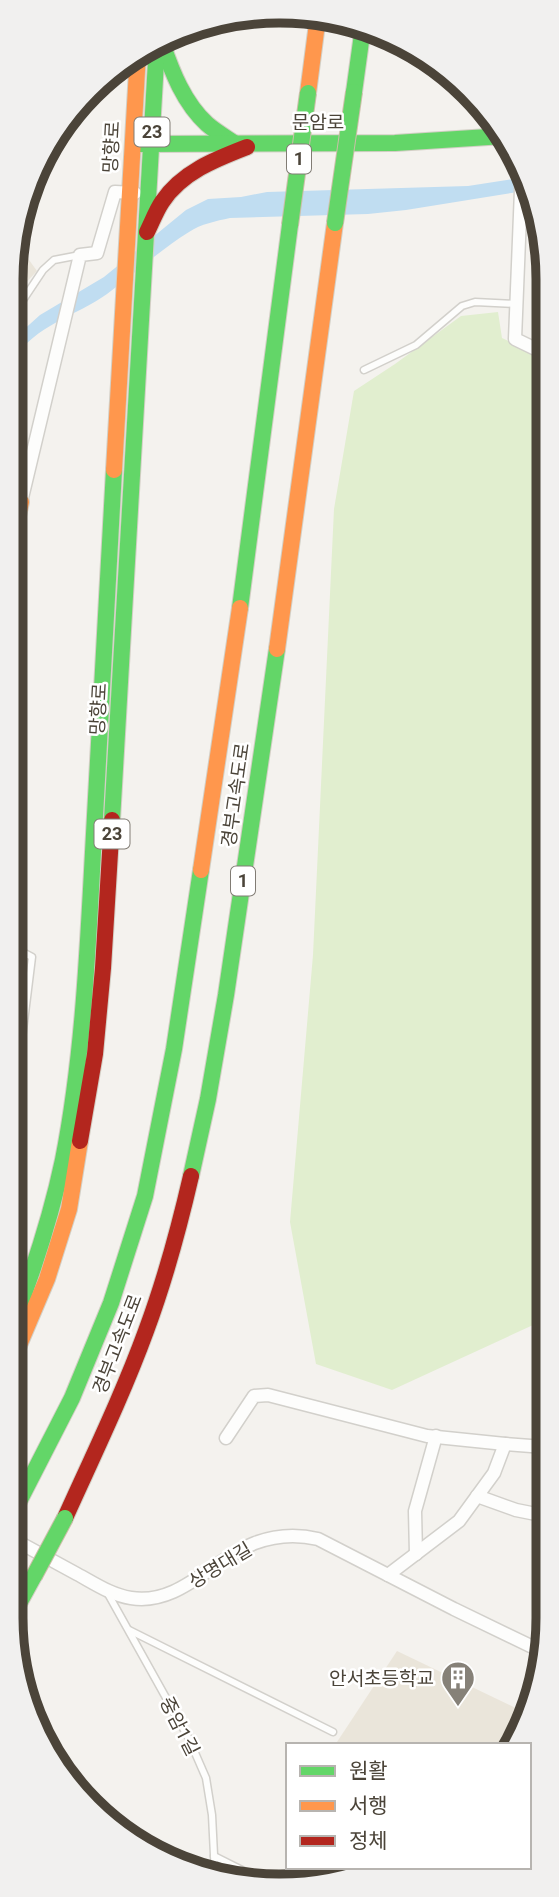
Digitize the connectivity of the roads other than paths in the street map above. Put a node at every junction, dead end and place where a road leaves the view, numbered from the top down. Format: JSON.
{"nodes":[{"id":1,"x":317,"y":26,"type":"edge"},
{"id":2,"x":362,"y":36,"type":"edge"},
{"id":3,"x":163,"y":51,"type":"edge"},
{"id":4,"x":159,"y":53,"type":"edge"},
{"id":5,"x":137,"y":66,"type":"edge"},
{"id":6,"x":489,"y":132,"type":"edge"},
{"id":7,"x":234,"y":143,"type":"junction"},
{"id":8,"x":261,"y":143,"type":"junction"},
{"id":9,"x":132,"y":144,"type":"junction"},
{"id":10,"x":152,"y":144,"type":"junction"},
{"id":11,"x":130,"y":193,"type":"junction"},
{"id":12,"x":149,"y":194,"type":"junction"},
{"id":13,"x":525,"y":203,"type":"edge"},
{"id":14,"x":150,"y":224,"type":"junction"},
{"id":15,"x":80,"y":255,"type":"junction"},
{"id":16,"x":23,"y":300,"type":"edge"},
{"id":17,"x":516,"y":304,"type":"junction"},
{"id":18,"x":536,"y":349,"type":"edge"},
{"id":19,"x":364,"y":370,"type":"dead end"},
{"id":20,"x":23,"y":494,"type":"edge"},
{"id":21,"x":23,"y":952,"type":"edge"},
{"id":22,"x":23,"y":1030,"type":"edge"},
{"id":23,"x":23,"y":1297,"type":"edge"},
{"id":24,"x":23,"y":1336,"type":"edge"},
{"id":25,"x":436,"y":1436,"type":"junction"},
{"id":26,"x":226,"y":1438,"type":"dead end"},
{"id":27,"x":505,"y":1444,"type":"junction"},
{"id":28,"x":536,"y":1446,"type":"edge"},
{"id":29,"x":23,"y":1493,"type":"edge"},
{"id":30,"x":477,"y":1496,"type":"junction"},
{"id":31,"x":536,"y":1514,"type":"edge"},
{"id":32,"x":23,"y":1545,"type":"edge"},
{"id":33,"x":416,"y":1553,"type":"junction"},
{"id":34,"x":388,"y":1575,"type":"junction"},
{"id":35,"x":106,"y":1590,"type":"junction"},
{"id":36,"x":23,"y":1596,"type":"edge"},
{"id":37,"x":127,"y":1629,"type":"junction"},
{"id":38,"x":534,"y":1648,"type":"edge"},
{"id":39,"x":333,"y":1732,"type":"dead end"},
{"id":40,"x":214,"y":1856,"type":"junction"},
{"id":41,"x":215,"y":1866,"type":"edge"},
{"id":42,"x":246,"y":1872,"type":"edge"}],
"edges":[{"from":1,"to":29,"type":"main road","name":"경부고속도로","number":"1","bridge":true},
{"from":2,"to":36,"type":"main road","name":"경부고속도로","number":"1","bridge":true},
{"from":3,"to":7,"type":"main road"},
{"from":4,"to":10,"type":"main road","name":"망향로","number":"23"},
{"from":5,"to":9,"type":"main road","name":"망향로","number":"23"},
{"from":6,"to":8,"type":"main road","name":"문암로"},
{"from":7,"to":8,"type":"main road","name":"문암로"},
{"from":7,"to":10,"type":"main road","name":"문암로"},
{"from":8,"to":14,"type":"main road"},
{"from":9,"to":10,"type":"main road","name":"문암로"},
{"from":9,"to":11,"type":"main road","name":"망향로","number":"23"},
{"from":10,"to":12,"type":"main road","name":"망향로","number":"23"},
{"from":11,"to":12,"type":"street"},
{"from":11,"to":15,"type":"street"},
{"from":11,"to":23,"type":"main road","name":"망향로","number":"23"},
{"from":12,"to":14,"type":"main road","name":"망향로","number":"23"},
{"from":13,"to":17,"type":"street"},
{"from":14,"to":24,"type":"main road","name":"망향로","number":"23"},
{"from":15,"to":16,"type":"lane"},
{"from":15,"to":20,"type":"street"},
{"from":17,"to":18,"type":"street"},
{"from":17,"to":19,"type":"lane"},
{"from":21,"to":22,"type":"lane"},
{"from":25,"to":26,"type":"street"},
{"from":25,"to":27,"type":"street"},
{"from":25,"to":33,"type":"street"},
{"from":27,"to":28,"type":"street"},
{"from":27,"to":30,"type":"street"},
{"from":30,"to":31,"type":"street"},
{"from":30,"to":33,"type":"street"},
{"from":32,"to":35,"type":"street","name":"상명대길"},
{"from":33,"to":34,"type":"street"},
{"from":34,"to":35,"type":"street","name":"상명대길"},
{"from":34,"to":38,"type":"street","name":"상명대길"},
{"from":35,"to":37,"type":"lane","name":"중암1길"},
{"from":37,"to":39,"type":"lane"},
{"from":37,"to":40,"type":"lane","name":"중암1길"},
{"from":40,"to":41,"type":"lane","name":"중암1길"},
{"from":40,"to":42,"type":"lane"}]}
